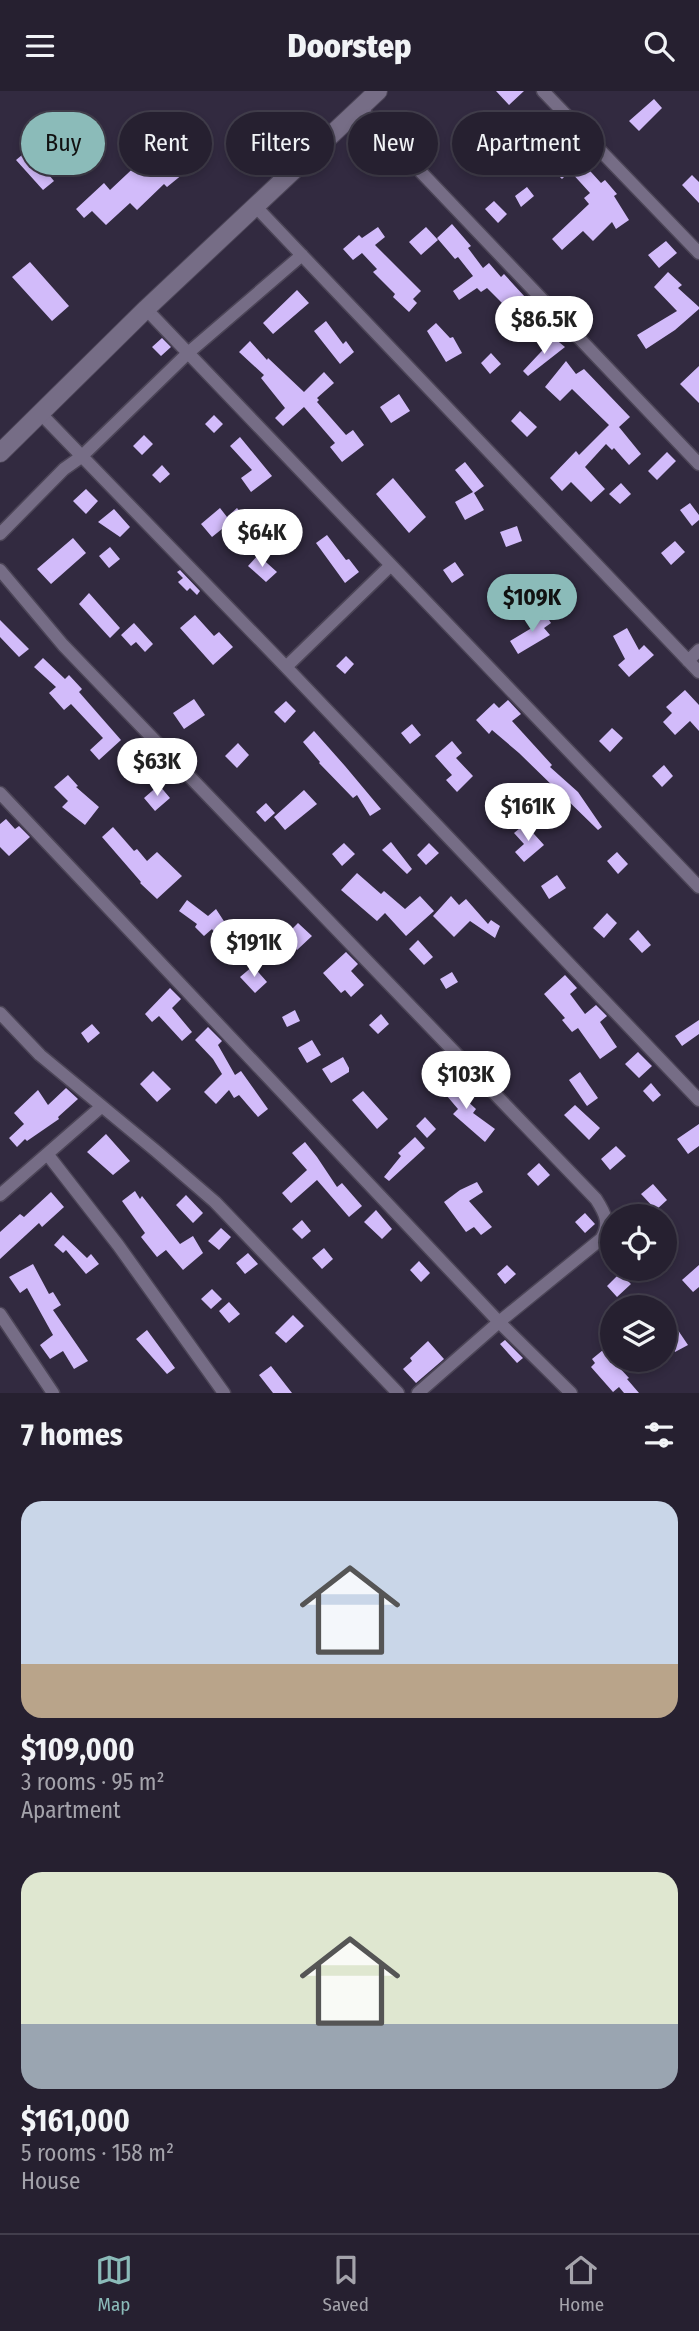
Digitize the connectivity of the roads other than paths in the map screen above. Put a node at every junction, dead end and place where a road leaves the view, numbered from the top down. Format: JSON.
{"nodes":[{"id":1,"x":378,"y":91,"type":"edge"},
{"id":2,"x":543,"y":91,"type":"edge"},
{"id":3,"x":360,"y":108,"type":"junction"},
{"id":4,"x":256,"y":207,"type":"junction"},
{"id":5,"x":699,"y":253,"type":"edge"},
{"id":6,"x":302,"y":255,"type":"junction"},
{"id":7,"x":146,"y":309,"type":"junction"},
{"id":8,"x":188,"y":353,"type":"junction"},
{"id":9,"x":40,"y":414,"type":"junction"},
{"id":10,"x":0,"y":453,"type":"edge"},
{"id":11,"x":82,"y":457,"type":"junction"},
{"id":12,"x":699,"y":464,"type":"edge"},
{"id":13,"x":0,"y":534,"type":"edge"},
{"id":14,"x":390,"y":566,"type":"junction"},
{"id":15,"x":0,"y":570,"type":"edge"},
{"id":16,"x":699,"y":650,"type":"edge"},
{"id":17,"x":688,"y":661,"type":"junction"},
{"id":18,"x":286,"y":667,"type":"junction"},
{"id":19,"x":699,"y":673,"type":"edge"},
{"id":20,"x":0,"y":793,"type":"edge"},
{"id":21,"x":699,"y":887,"type":"edge"},
{"id":22,"x":0,"y":1013,"type":"edge"},
{"id":23,"x":699,"y":1100,"type":"edge"},
{"id":24,"x":101,"y":1107,"type":"junction"},
{"id":25,"x":48,"y":1155,"type":"junction"},
{"id":26,"x":0,"y":1195,"type":"edge"},
{"id":27,"x":0,"y":1314,"type":"edge"},
{"id":28,"x":499,"y":1322,"type":"junction"},
{"id":29,"x":53,"y":1393,"type":"edge"},
{"id":30,"x":224,"y":1393,"type":"edge"},
{"id":31,"x":398,"y":1393,"type":"edge"},
{"id":32,"x":418,"y":1393,"type":"edge"},
{"id":33,"x":572,"y":1393,"type":"edge"}],
"edges":[{"from":1,"to":3,"type":"main road"},
{"from":2,"to":5,"type":"street"},
{"from":3,"to":4,"type":"main road"},
{"from":3,"to":12,"type":"street"},
{"from":4,"to":6,"type":"street"},
{"from":4,"to":7,"type":"main road"},
{"from":6,"to":8,"type":"street"},
{"from":6,"to":17,"type":"street"},
{"from":7,"to":8,"type":"street"},
{"from":7,"to":9,"type":"main road"},
{"from":8,"to":11,"type":"street"},
{"from":8,"to":14,"type":"street"},
{"from":9,"to":10,"type":"main road"},
{"from":9,"to":11,"type":"street"},
{"from":11,"to":13,"type":"street"},
{"from":11,"to":18,"type":"street"},
{"from":14,"to":18,"type":"street"},
{"from":14,"to":21,"type":"street"},
{"from":15,"to":28,"type":"street"},
{"from":16,"to":17,"type":"street"},
{"from":17,"to":19,"type":"street"},
{"from":18,"to":23,"type":"street"},
{"from":20,"to":28,"type":"street"},
{"from":22,"to":24,"type":"street"},
{"from":24,"to":25,"type":"street"},
{"from":24,"to":31,"type":"street"},
{"from":25,"to":26,"type":"street"},
{"from":25,"to":30,"type":"street"},
{"from":27,"to":29,"type":"street"},
{"from":28,"to":32,"type":"street"},
{"from":28,"to":33,"type":"street"}]}
